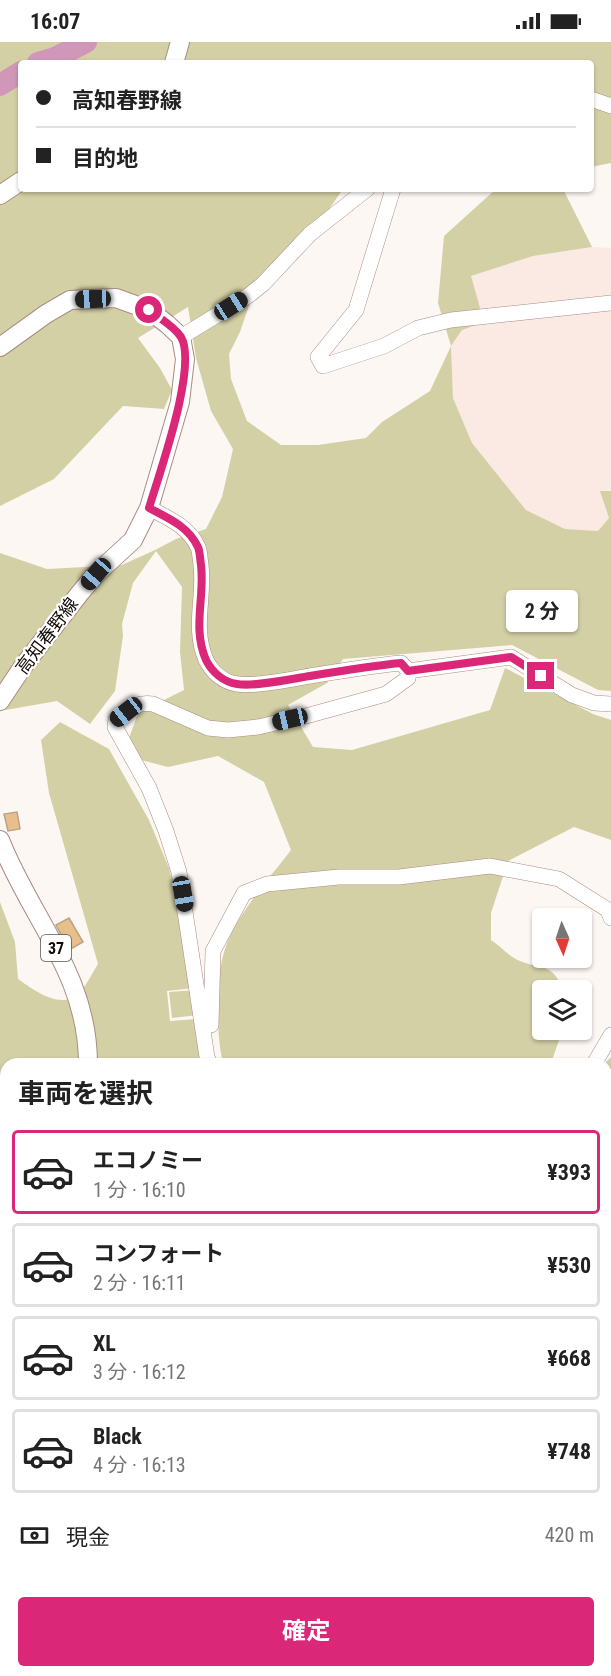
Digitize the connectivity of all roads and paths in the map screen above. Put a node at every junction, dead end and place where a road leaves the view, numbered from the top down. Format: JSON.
{"nodes":[{"id":1,"x":180,"y":42,"type":"edge"},
{"id":2,"x":175,"y":60,"type":"edge"},
{"id":3,"x":594,"y":100,"type":"edge"},
{"id":4,"x":611,"y":106,"type":"edge"},
{"id":5,"x":18,"y":183,"type":"edge"},
{"id":6,"x":363,"y":192,"type":"edge"},
{"id":7,"x":392,"y":192,"type":"edge"},
{"id":8,"x":0,"y":195,"type":"edge"},
{"id":9,"x":611,"y":303,"type":"edge"},
{"id":10,"x":181,"y":338,"type":"junction"},
{"id":11,"x":0,"y":347,"type":"edge"},
{"id":12,"x":149,"y":508,"type":"junction"},
{"id":13,"x":408,"y":671,"type":"junction"},
{"id":14,"x":0,"y":701,"type":"edge"},
{"id":15,"x":611,"y":704,"type":"edge"},
{"id":16,"x":0,"y":840,"type":"edge"},
{"id":17,"x":611,"y":918,"type":"edge"},
{"id":18,"x":611,"y":1035,"type":"edge"},
{"id":19,"x":88,"y":1058,"type":"edge"},
{"id":20,"x":207,"y":1058,"type":"edge"},
{"id":21,"x":215,"y":1058,"type":"edge"},
{"id":22,"x":598,"y":1058,"type":"edge"}],
"edges":[{"from":1,"to":2,"type":"main road"},
{"from":3,"to":4,"type":"street"},
{"from":5,"to":8,"type":"main road"},
{"from":6,"to":10,"type":"street"},
{"from":7,"to":9,"type":"street"},
{"from":10,"to":11,"type":"main road"},
{"from":10,"to":12,"type":"main road","name":"高知春野線"},
{"from":12,"to":13,"type":"street"},
{"from":12,"to":14,"type":"main road","name":"高知春野線"},
{"from":13,"to":15,"type":"street"},
{"from":13,"to":20,"type":"street"},
{"from":16,"to":19,"type":"main road","number":"37"},
{"from":17,"to":21,"type":"street"},
{"from":18,"to":22,"type":"street"}]}
